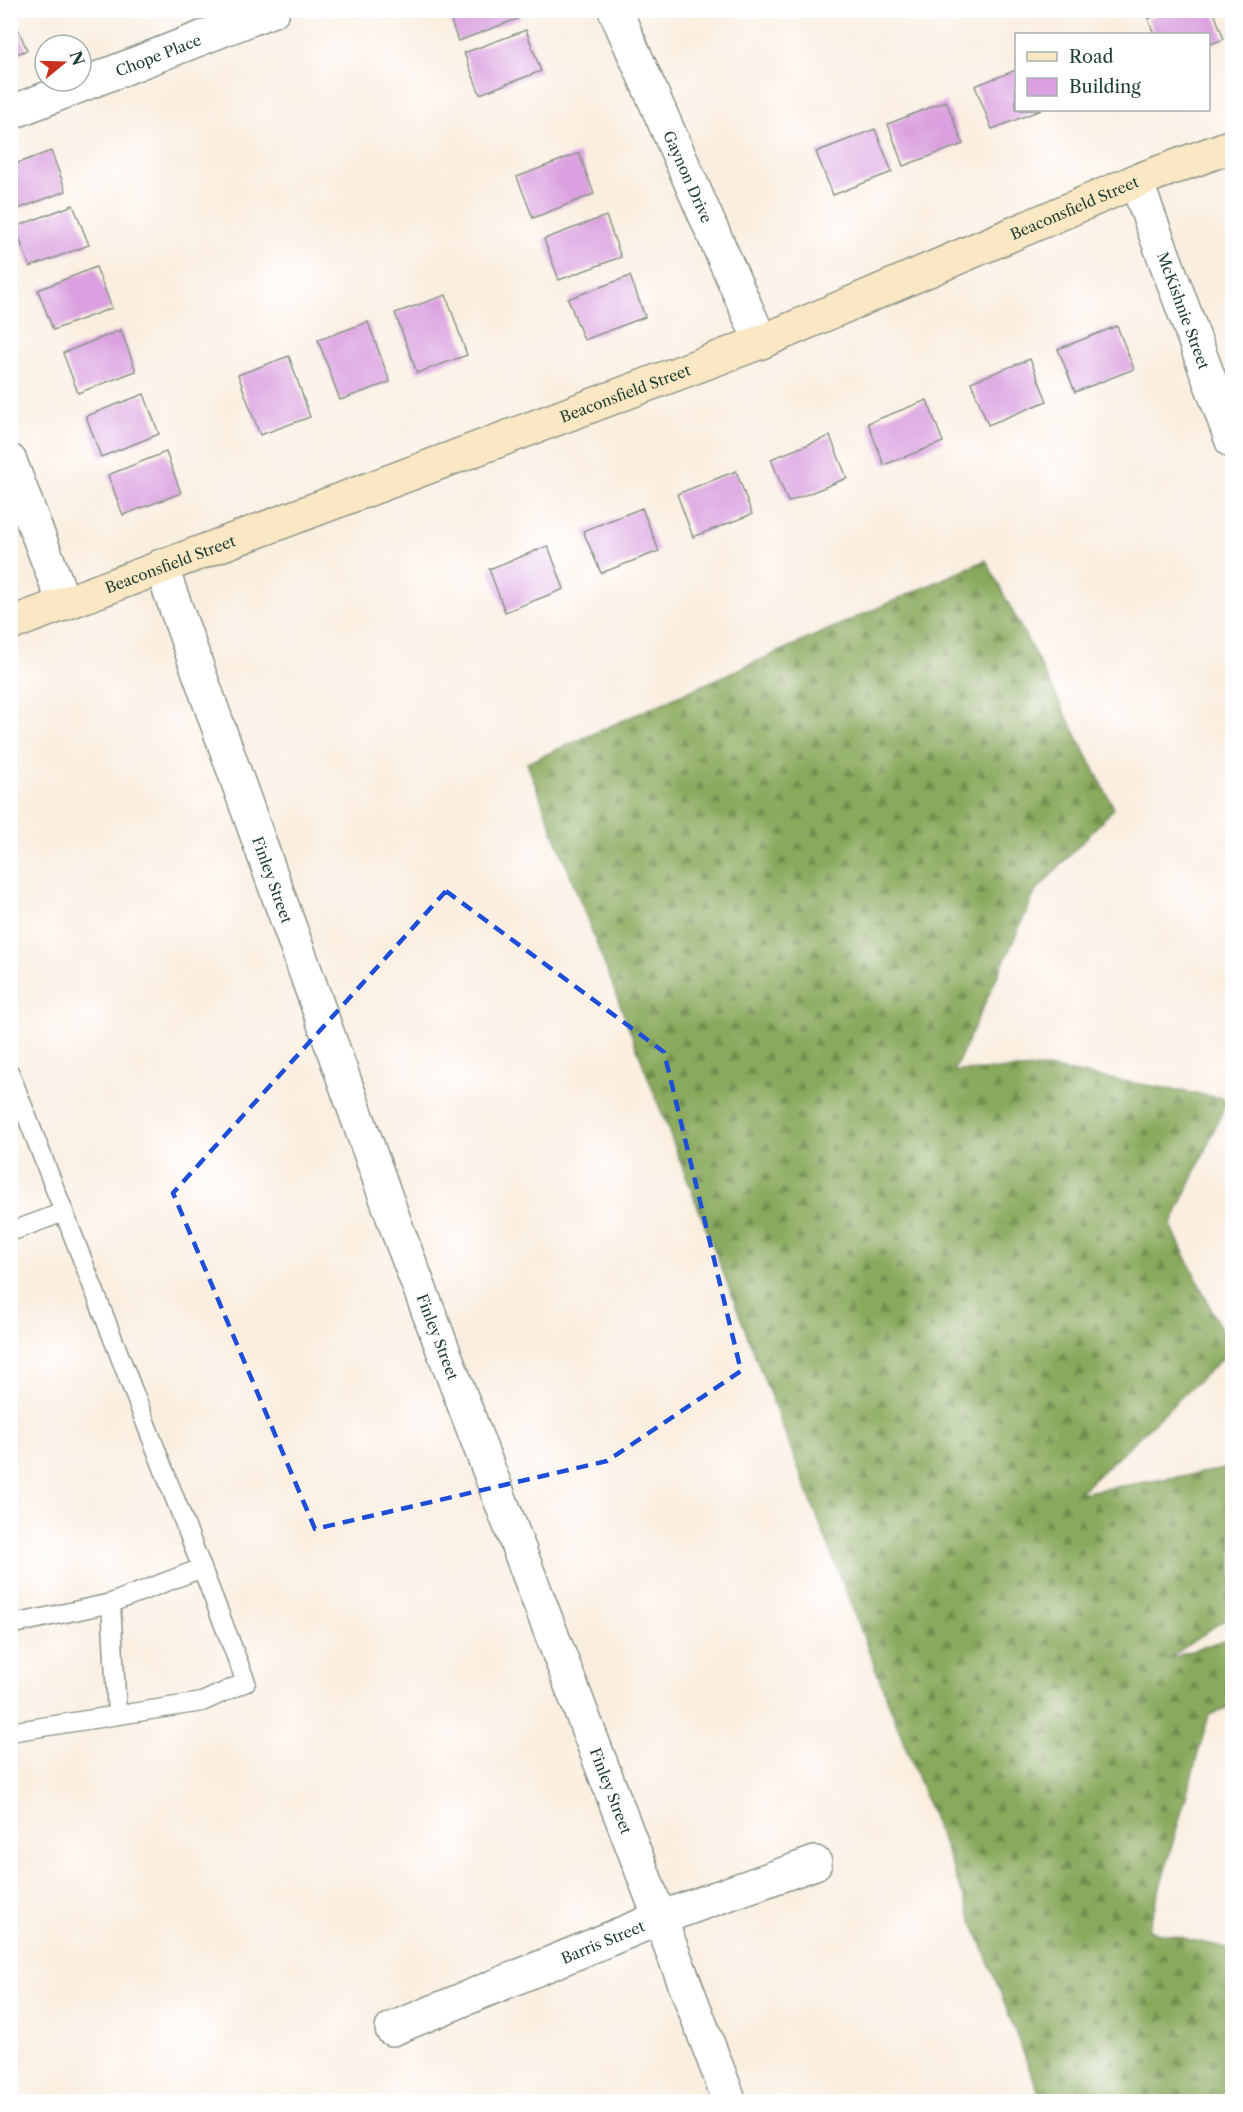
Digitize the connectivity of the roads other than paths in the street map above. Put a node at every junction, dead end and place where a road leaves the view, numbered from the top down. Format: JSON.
{"nodes":[{"id":1,"x":273,"y":10,"type":"edge"},
{"id":2,"x":615,"y":10,"type":"edge"},
{"id":3,"x":10,"y":112,"type":"edge"},
{"id":4,"x":1233,"y":146,"type":"edge"},
{"id":5,"x":1136,"y":181,"type":"junction"},
{"id":6,"x":761,"y":342,"type":"junction"},
{"id":7,"x":1233,"y":441,"type":"edge"},
{"id":8,"x":10,"y":461,"type":"edge"},
{"id":9,"x":161,"y":566,"type":"junction"},
{"id":10,"x":64,"y":603,"type":"junction"},
{"id":11,"x":10,"y":624,"type":"edge"},
{"id":12,"x":10,"y":1073,"type":"edge"},
{"id":13,"x":64,"y":1212,"type":"junction"},
{"id":14,"x":10,"y":1232,"type":"edge"},
{"id":15,"x":202,"y":1568,"type":"junction"},
{"id":16,"x":111,"y":1603,"type":"junction"},
{"id":17,"x":10,"y":1625,"type":"edge"},
{"id":18,"x":117,"y":1716,"type":"junction"},
{"id":19,"x":11,"y":1730,"type":"edge"},
{"id":20,"x":815,"y":1863,"type":"dead end"},
{"id":21,"x":660,"y":1918,"type":"junction"},
{"id":22,"x":392,"y":2029,"type":"dead end"},
{"id":23,"x":730,"y":2102,"type":"edge"}],
"edges":[{"from":1,"to":3,"type":"street","name":"Chope Place"},
{"from":2,"to":6,"type":"street","name":"Gaynon Drive"},
{"from":4,"to":5,"type":"street","name":"Beaconsfield Street"},
{"from":5,"to":6,"type":"street","name":"Beaconsfield Street"},
{"from":5,"to":7,"type":"street","name":"McKishnie Street"},
{"from":6,"to":9,"type":"street","name":"Beaconsfield Street"},
{"from":8,"to":10,"type":"street"},
{"from":9,"to":10,"type":"street","name":"Beaconsfield Street"},
{"from":9,"to":21,"type":"street","name":"Finley Street"},
{"from":10,"to":11,"type":"street","name":"Beaconsfield Street"},
{"from":12,"to":13,"type":"lane"},
{"from":13,"to":14,"type":"lane"},
{"from":13,"to":15,"type":"lane"},
{"from":15,"to":16,"type":"lane"},
{"from":15,"to":18,"type":"lane"},
{"from":16,"to":17,"type":"lane"},
{"from":16,"to":18,"type":"lane"},
{"from":18,"to":19,"type":"lane"},
{"from":20,"to":21,"type":"street","name":"Barris Street"},
{"from":21,"to":22,"type":"street","name":"Barris Street"},
{"from":21,"to":23,"type":"street","name":"Finley Street"}]}
